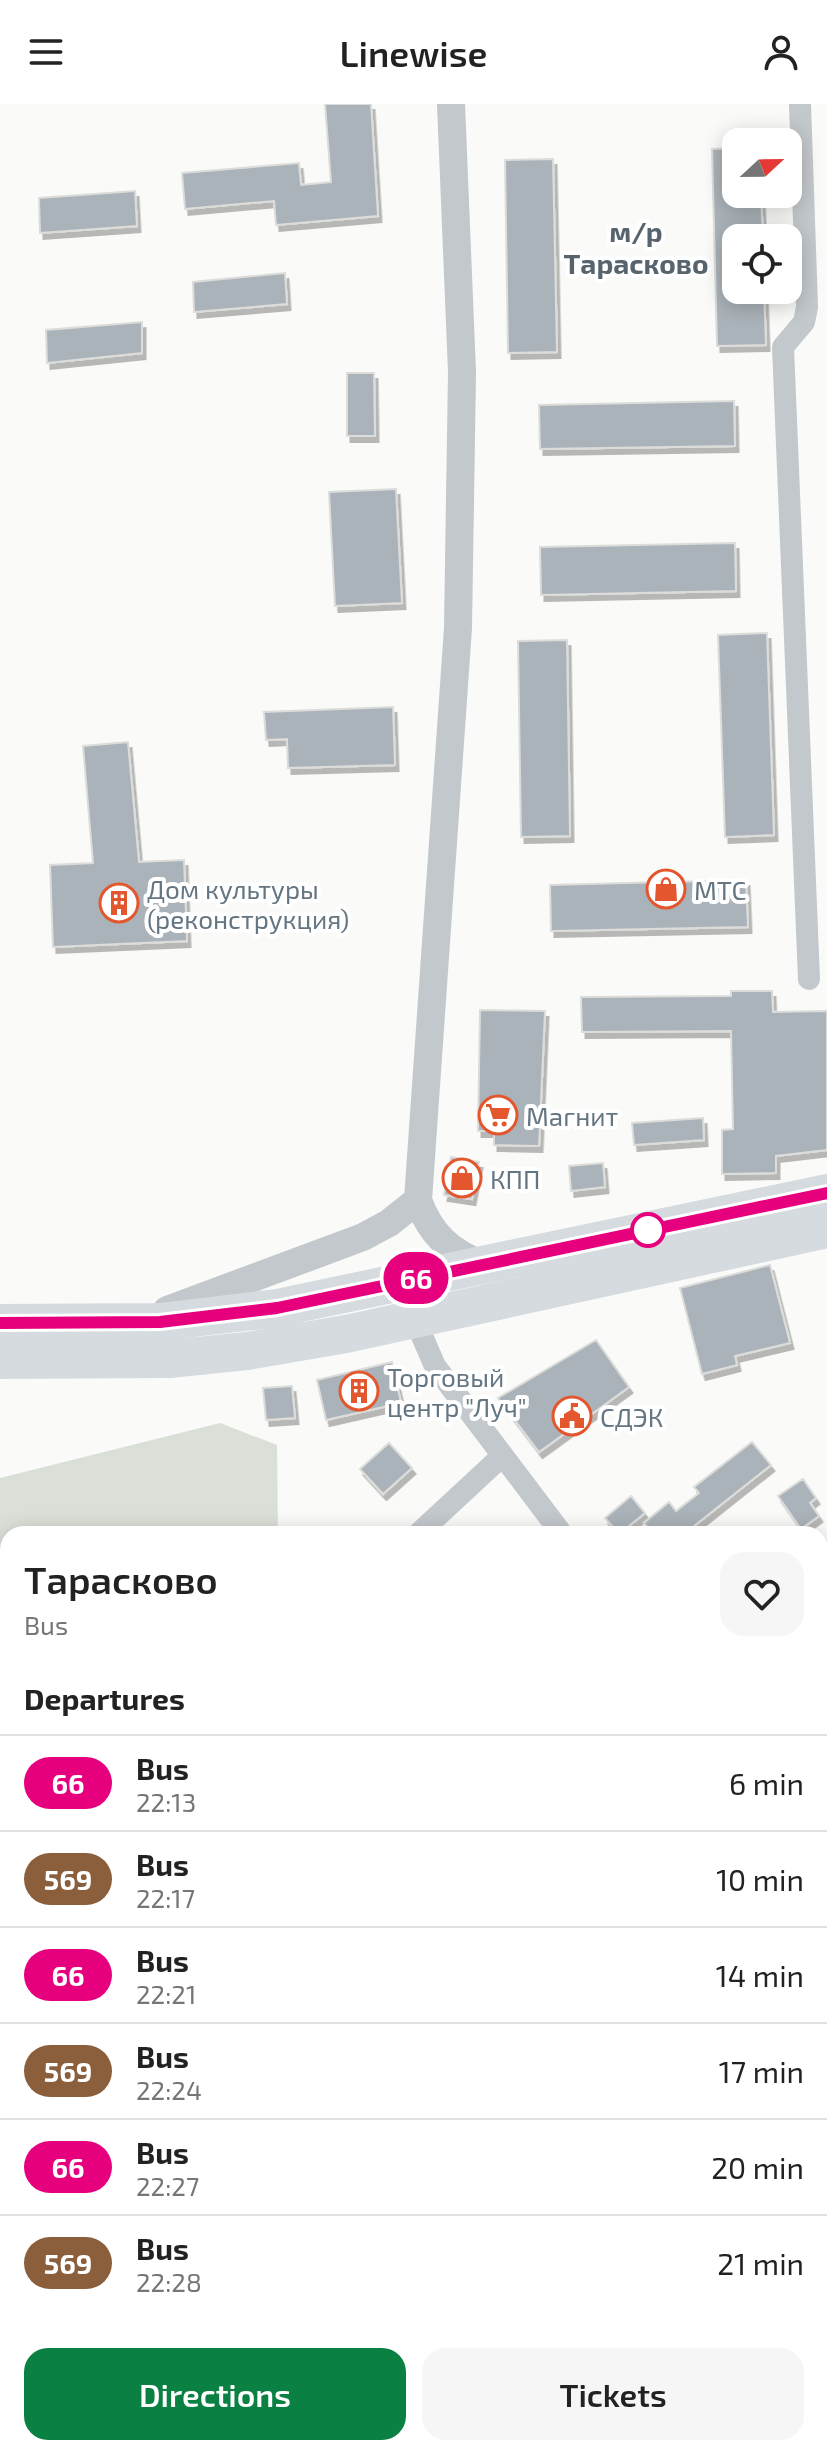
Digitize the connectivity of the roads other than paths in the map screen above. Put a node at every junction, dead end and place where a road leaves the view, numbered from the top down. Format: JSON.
{"nodes":[{"id":1,"x":451,"y":104,"type":"edge"},
{"id":2,"x":800,"y":104,"type":"edge"},
{"id":3,"x":809,"y":979,"type":"dead end"},
{"id":4,"x":827,"y":1193,"type":"edge"},
{"id":5,"x":418,"y":1200,"type":"junction"},
{"id":6,"x":827,"y":1229,"type":"edge"},
{"id":7,"x":482,"y":1264,"type":"junction"},
{"id":8,"x":415,"y":1320,"type":"junction"},
{"id":9,"x":0,"y":1323,"type":"edge"},
{"id":10,"x":118,"y":1323,"type":"junction"},
{"id":11,"x":0,"y":1360,"type":"edge"},
{"id":12,"x":501,"y":1457,"type":"junction"},
{"id":13,"x":427,"y":1526,"type":"edge"},
{"id":14,"x":556,"y":1526,"type":"edge"}],
"edges":[{"from":1,"to":5,"type":"street"},
{"from":2,"to":3,"type":"street"},
{"from":4,"to":7,"type":"highway"},
{"from":5,"to":7,"type":"street"},
{"from":5,"to":10,"type":"street"},
{"from":6,"to":8,"type":"highway"},
{"from":7,"to":10,"type":"highway"},
{"from":8,"to":11,"type":"highway"},
{"from":8,"to":12,"type":"street"},
{"from":9,"to":10,"type":"highway"},
{"from":12,"to":13,"type":"street"},
{"from":12,"to":14,"type":"street"}]}
